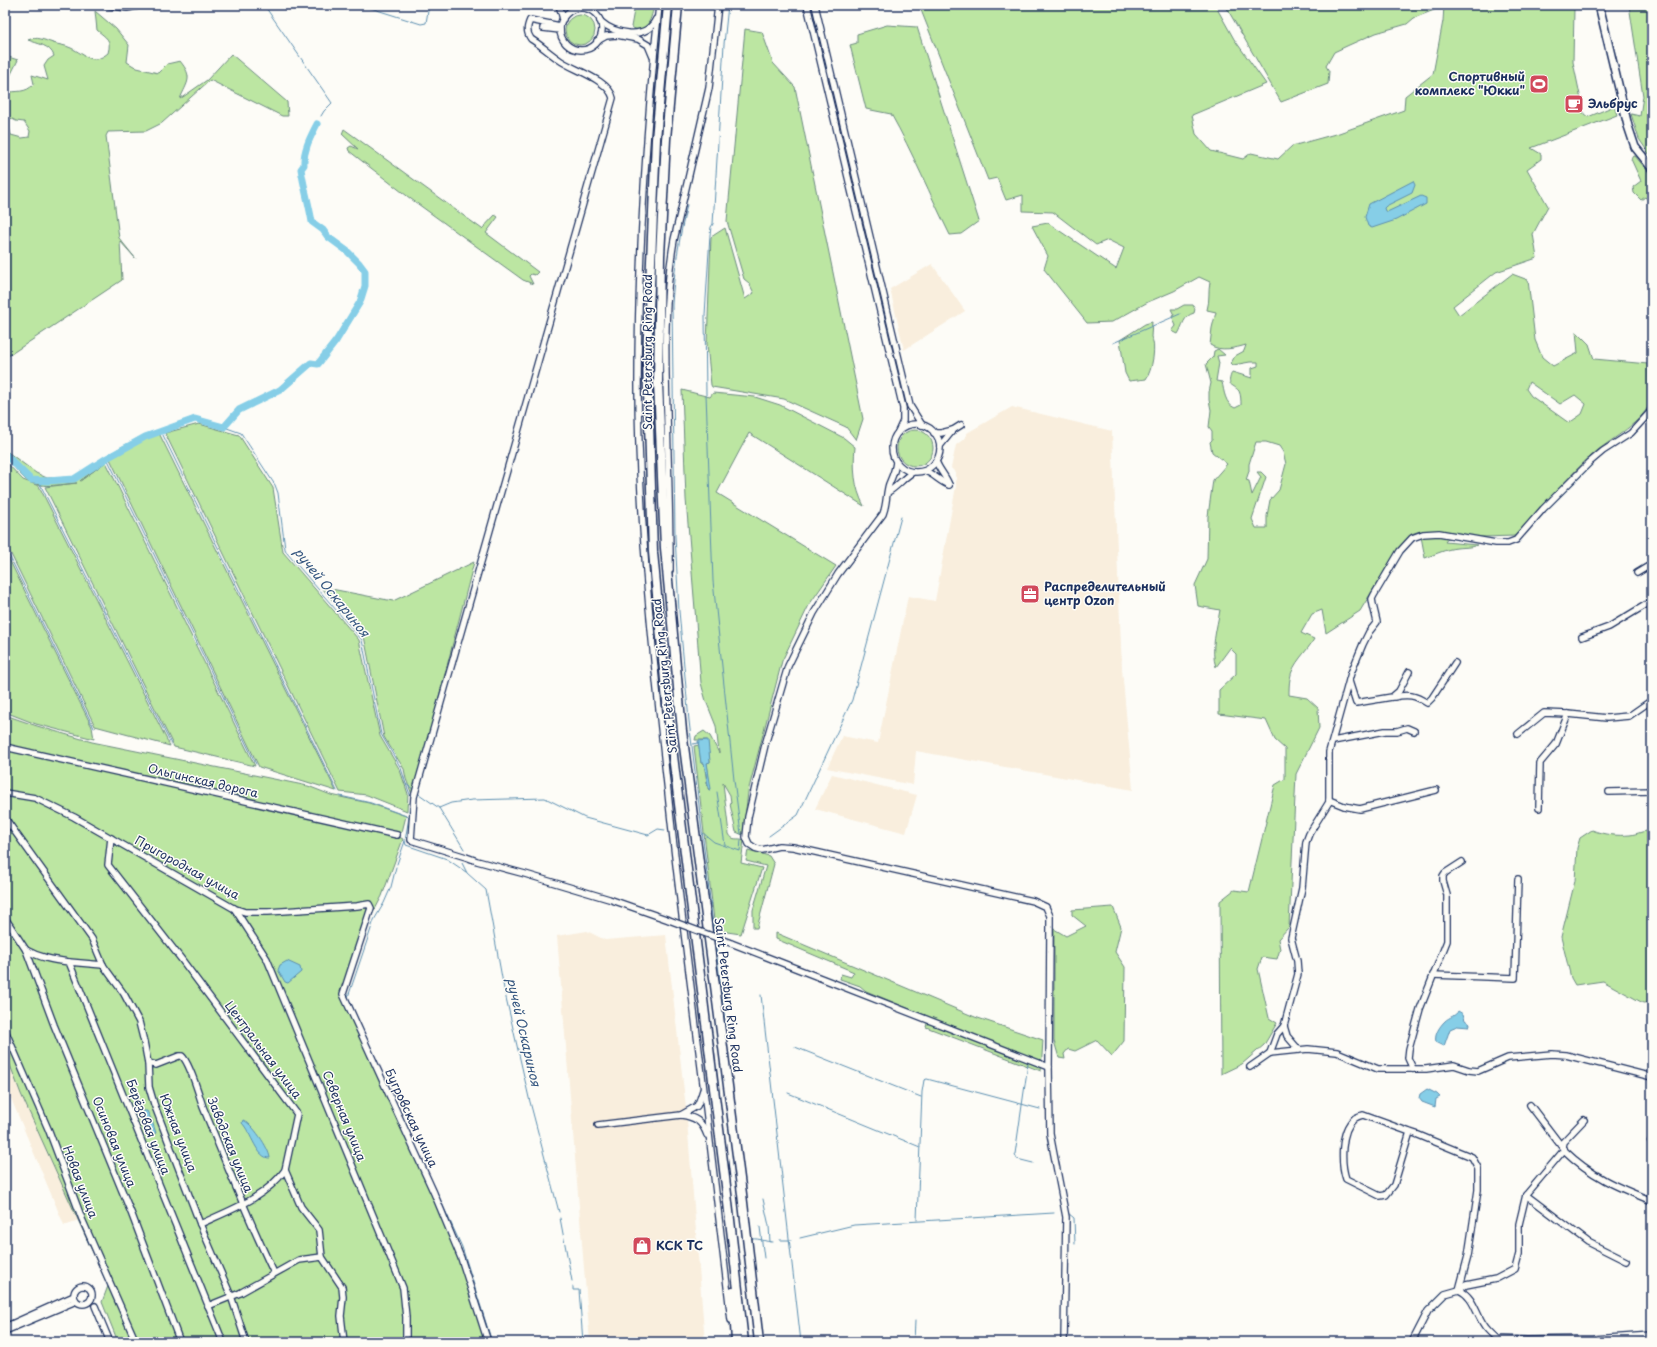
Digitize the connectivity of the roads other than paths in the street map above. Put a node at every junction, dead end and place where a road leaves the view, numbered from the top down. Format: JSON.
{"nodes":[{"id":1,"x":106,"y":5,"type":"edge"},
{"id":2,"x":559,"y":5,"type":"edge"},
{"id":3,"x":569,"y":5,"type":"edge"},
{"id":4,"x":659,"y":5,"type":"edge"},
{"id":5,"x":668,"y":5,"type":"edge"},
{"id":6,"x":678,"y":5,"type":"edge"},
{"id":7,"x":718,"y":5,"type":"edge"},
{"id":8,"x":807,"y":5,"type":"edge"},
{"id":9,"x":814,"y":5,"type":"edge"},
{"id":10,"x":1599,"y":5,"type":"edge"},
{"id":11,"x":138,"y":6,"type":"dead end"},
{"id":12,"x":578,"y":8,"type":"junction"},
{"id":13,"x":658,"y":13,"type":"junction"},
{"id":14,"x":563,"y":19,"type":"junction"},
{"id":15,"x":600,"y":21,"type":"junction"},
{"id":16,"x":543,"y":28,"type":"dead end"},
{"id":17,"x":560,"y":28,"type":"junction"},
{"id":18,"x":597,"y":42,"type":"junction"},
{"id":19,"x":654,"y":60,"type":"junction"},
{"id":20,"x":1652,"y":168,"type":"edge"},
{"id":21,"x":1652,"y":410,"type":"edge"},
{"id":22,"x":922,"y":425,"type":"junction"},
{"id":23,"x":961,"y":425,"type":"dead end"},
{"id":24,"x":954,"y":430,"type":"junction"},
{"id":25,"x":898,"y":432,"type":"junction"},
{"id":26,"x":934,"y":433,"type":"junction"},
{"id":27,"x":940,"y":446,"type":"junction"},
{"id":28,"x":936,"y":461,"type":"junction"},
{"id":29,"x":896,"y":462,"type":"junction"},
{"id":30,"x":925,"y":471,"type":"junction"},
{"id":31,"x":912,"y":472,"type":"junction"},
{"id":32,"x":888,"y":492,"type":"junction"},
{"id":33,"x":1652,"y":564,"type":"edge"},
{"id":34,"x":1637,"y":573,"type":"dead end"},
{"id":35,"x":1652,"y":601,"type":"edge"},
{"id":36,"x":671,"y":610,"type":"junction"},
{"id":37,"x":1582,"y":637,"type":"dead end"},
{"id":38,"x":1455,"y":663,"type":"dead end"},
{"id":39,"x":1409,"y":672,"type":"dead end"},
{"id":40,"x":1349,"y":681,"type":"junction"},
{"id":41,"x":1392,"y":697,"type":"junction"},
{"id":42,"x":1652,"y":700,"type":"edge"},
{"id":43,"x":1568,"y":714,"type":"junction"},
{"id":44,"x":1414,"y":731,"type":"dead end"},
{"id":45,"x":1518,"y":734,"type":"dead end"},
{"id":46,"x":1333,"y":741,"type":"junction"},
{"id":47,"x":5,"y":747,"type":"edge"},
{"id":48,"x":1436,"y":790,"type":"dead end"},
{"id":49,"x":1652,"y":791,"type":"edge"},
{"id":50,"x":1609,"y":792,"type":"dead end"},
{"id":51,"x":5,"y":793,"type":"edge"},
{"id":52,"x":1329,"y":800,"type":"junction"},
{"id":53,"x":1539,"y":808,"type":"dead end"},
{"id":54,"x":5,"y":818,"type":"edge"},
{"id":55,"x":397,"y":835,"type":"dead end"},
{"id":56,"x":111,"y":838,"type":"junction"},
{"id":57,"x":1462,"y":862,"type":"dead end"},
{"id":58,"x":1518,"y":879,"type":"dead end"},
{"id":59,"x":369,"y":904,"type":"joint"},
{"id":60,"x":233,"y":908,"type":"junction"},
{"id":61,"x":5,"y":918,"type":"edge"},
{"id":62,"x":26,"y":950,"type":"junction"},
{"id":63,"x":70,"y":962,"type":"junction"},
{"id":64,"x":103,"y":965,"type":"junction"},
{"id":65,"x":1433,"y":975,"type":"junction"},
{"id":66,"x":1284,"y":1026,"type":"junction"},
{"id":67,"x":5,"y":1030,"type":"edge"},
{"id":68,"x":1299,"y":1050,"type":"junction"},
{"id":69,"x":1270,"y":1053,"type":"junction"},
{"id":70,"x":148,"y":1063,"type":"junction"},
{"id":71,"x":1048,"y":1067,"type":"junction"},
{"id":72,"x":1250,"y":1067,"type":"dead end"},
{"id":73,"x":1413,"y":1068,"type":"junction"},
{"id":74,"x":1652,"y":1077,"type":"edge"},
{"id":75,"x":703,"y":1084,"type":"junction"},
{"id":76,"x":1530,"y":1105,"type":"dead end"},
{"id":77,"x":681,"y":1115,"type":"junction"},
{"id":78,"x":1584,"y":1120,"type":"dead end"},
{"id":79,"x":598,"y":1126,"type":"dead end"},
{"id":80,"x":1410,"y":1132,"type":"junction"},
{"id":81,"x":710,"y":1140,"type":"junction"},
{"id":82,"x":1563,"y":1149,"type":"junction"},
{"id":83,"x":285,"y":1170,"type":"junction"},
{"id":84,"x":1526,"y":1196,"type":"junction"},
{"id":85,"x":1652,"y":1201,"type":"edge"},
{"id":86,"x":243,"y":1205,"type":"junction"},
{"id":87,"x":200,"y":1224,"type":"junction"},
{"id":88,"x":322,"y":1257,"type":"junction"},
{"id":89,"x":734,"y":1258,"type":"junction"},
{"id":90,"x":1626,"y":1261,"type":"dead end"},
{"id":91,"x":274,"y":1273,"type":"junction"},
{"id":92,"x":1459,"y":1290,"type":"junction"},
{"id":93,"x":231,"y":1296,"type":"junction"},
{"id":94,"x":95,"y":1306,"type":"dead end"},
{"id":95,"x":208,"y":1306,"type":"junction"},
{"id":96,"x":5,"y":1327,"type":"edge"},
{"id":97,"x":5,"y":1331,"type":"edge"},
{"id":98,"x":1652,"y":1335,"type":"edge"},
{"id":99,"x":1594,"y":1341,"type":"edge"},
{"id":100,"x":110,"y":1342,"type":"edge"},
{"id":101,"x":136,"y":1342,"type":"edge"},
{"id":102,"x":180,"y":1342,"type":"edge"},
{"id":103,"x":223,"y":1342,"type":"edge"},
{"id":104,"x":246,"y":1342,"type":"edge"},
{"id":105,"x":344,"y":1342,"type":"edge"},
{"id":106,"x":406,"y":1342,"type":"edge"},
{"id":107,"x":488,"y":1342,"type":"edge"},
{"id":108,"x":735,"y":1342,"type":"edge"},
{"id":109,"x":744,"y":1342,"type":"edge"},
{"id":110,"x":759,"y":1342,"type":"edge"},
{"id":111,"x":1064,"y":1342,"type":"edge"},
{"id":112,"x":1412,"y":1342,"type":"edge"}],
"edges":[{"from":1,"to":11,"type":"street"},
{"from":2,"to":14,"type":"street"},
{"from":3,"to":12,"type":"street"},
{"from":4,"to":13,"type":"street"},
{"from":5,"to":89,"type":"highway","name":"Saint Petersburg Ring Road"},
{"from":6,"to":36,"type":"highway","name":"Saint Petersburg Ring Road"},
{"from":7,"to":36,"type":"street"},
{"from":8,"to":25,"type":"street"},
{"from":9,"to":22,"type":"street"},
{"from":10,"to":20,"type":"main road"},
{"from":12,"to":14,"type":"street"},
{"from":12,"to":15,"type":"street"},
{"from":13,"to":15,"type":"street"},
{"from":13,"to":19,"type":"street"},
{"from":14,"to":17,"type":"street"},
{"from":15,"to":18,"type":"street"},
{"from":16,"to":17,"type":"street"},
{"from":17,"to":18,"type":"street"},
{"from":17,"to":71,"type":"street","bridge":true},
{"from":18,"to":19,"type":"street"},
{"from":19,"to":75,"type":"street"},
{"from":21,"to":40,"type":"street"},
{"from":22,"to":25,"type":"street"},
{"from":22,"to":26,"type":"street"},
{"from":23,"to":24,"type":"street"},
{"from":24,"to":26,"type":"street"},
{"from":24,"to":27,"type":"street"},
{"from":25,"to":29,"type":"street"},
{"from":26,"to":27,"type":"street"},
{"from":27,"to":28,"type":"street"},
{"from":28,"to":30,"type":"street"},
{"from":28,"to":30,"type":"street"},
{"from":29,"to":31,"type":"street"},
{"from":29,"to":32,"type":"street"},
{"from":30,"to":31,"type":"street"},
{"from":31,"to":32,"type":"street"},
{"from":32,"to":71,"type":"street"},
{"from":33,"to":34,"type":"street"},
{"from":35,"to":37,"type":"street"},
{"from":36,"to":110,"type":"highway","name":"Saint Petersburg Ring Road"},
{"from":38,"to":41,"type":"street"},
{"from":39,"to":41,"type":"street"},
{"from":40,"to":41,"type":"street"},
{"from":40,"to":46,"type":"street"},
{"from":42,"to":43,"type":"street"},
{"from":43,"to":45,"type":"street"},
{"from":43,"to":53,"type":"street"},
{"from":44,"to":46,"type":"street"},
{"from":46,"to":52,"type":"street"},
{"from":47,"to":55,"type":"street","name":"Ольгинская дорога"},
{"from":48,"to":52,"type":"street"},
{"from":49,"to":50,"type":"street"},
{"from":51,"to":56,"type":"street","name":"Пригородная улица"},
{"from":52,"to":66,"type":"street"},
{"from":54,"to":64,"type":"street","name":"Южная улица"},
{"from":56,"to":60,"type":"street","name":"Пригородная улица"},
{"from":56,"to":83,"type":"street","name":"Центральная улица"},
{"from":57,"to":65,"type":"street"},
{"from":58,"to":65,"type":"street"},
{"from":59,"to":60,"type":"street","name":"Пригородная улица"},
{"from":59,"to":107,"type":"street","name":"Бугровская улица"},
{"from":60,"to":106,"type":"street","name":"Северная улица"},
{"from":61,"to":62,"type":"street","name":"Осиновая улица"},
{"from":62,"to":63,"type":"street"},
{"from":62,"to":102,"type":"street","name":"Осиновая улица"},
{"from":63,"to":64,"type":"street"},
{"from":63,"to":95,"type":"street","name":"Берёзовая улица"},
{"from":64,"to":70,"type":"street","name":"Южная улица"},
{"from":65,"to":73,"type":"street"},
{"from":66,"to":68,"type":"street"},
{"from":66,"to":69,"type":"street"},
{"from":67,"to":101,"type":"street","name":"Новая улица"},
{"from":68,"to":69,"type":"street"},
{"from":68,"to":73,"type":"street"},
{"from":69,"to":72,"type":"street"},
{"from":70,"to":86,"type":"street","name":"Заводская улица"},
{"from":70,"to":87,"type":"street","name":"Южная улица"},
{"from":71,"to":111,"type":"street"},
{"from":73,"to":74,"type":"street"},
{"from":75,"to":77,"type":"street"},
{"from":75,"to":81,"type":"street"},
{"from":76,"to":82,"type":"street"},
{"from":77,"to":79,"type":"street"},
{"from":77,"to":81,"type":"street"},
{"from":78,"to":82,"type":"street"},
{"from":80,"to":80,"type":"street"},
{"from":80,"to":92,"type":"street"},
{"from":81,"to":108,"type":"street"},
{"from":82,"to":84,"type":"street"},
{"from":82,"to":85,"type":"street"},
{"from":83,"to":86,"type":"street"},
{"from":83,"to":88,"type":"street"},
{"from":84,"to":90,"type":"street"},
{"from":84,"to":92,"type":"street"},
{"from":86,"to":87,"type":"street"},
{"from":86,"to":91,"type":"street","name":"Заводская улица"},
{"from":87,"to":93,"type":"street","name":"Южная улица"},
{"from":88,"to":91,"type":"street"},
{"from":88,"to":105,"type":"street"},
{"from":89,"to":108,"type":"highway"},
{"from":89,"to":109,"type":"highway","name":"Saint Petersburg Ring Road"},
{"from":91,"to":93,"type":"street"},
{"from":92,"to":99,"type":"street"},
{"from":92,"to":112,"type":"street"},
{"from":93,"to":95,"type":"street"},
{"from":93,"to":104,"type":"street","name":"Южная улица"},
{"from":94,"to":100,"type":"street"},
{"from":95,"to":103,"type":"street","name":"Берёзовая улица"},
{"from":96,"to":97,"type":"street"},
{"from":98,"to":99,"type":"street"}]}
